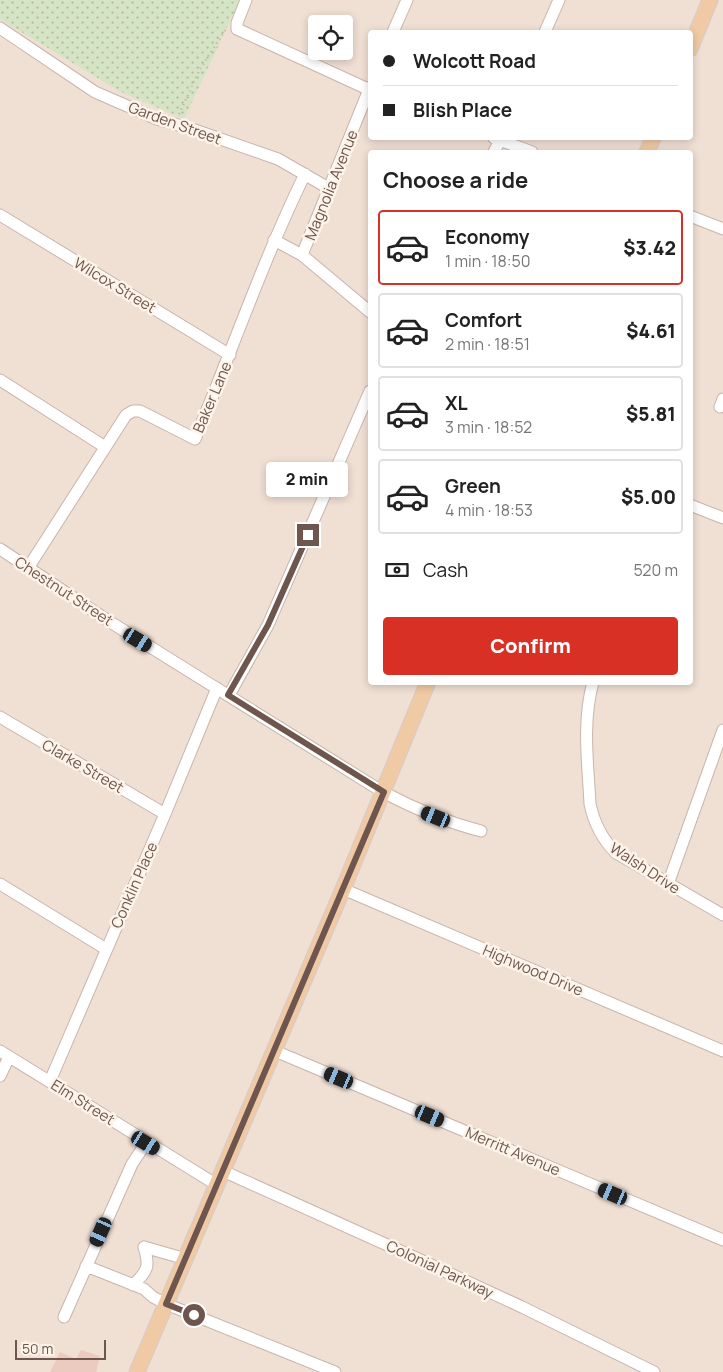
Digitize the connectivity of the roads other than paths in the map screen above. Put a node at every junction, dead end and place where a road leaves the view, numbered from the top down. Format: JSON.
{"nodes":[{"id":1,"x":246,"y":0,"type":"edge"},
{"id":2,"x":407,"y":0,"type":"edge"},
{"id":3,"x":559,"y":0,"type":"edge"},
{"id":4,"x":710,"y":0,"type":"edge"},
{"id":5,"x":0,"y":28,"type":"edge"},
{"id":6,"x":394,"y":30,"type":"edge"},
{"id":7,"x":546,"y":30,"type":"edge"},
{"id":8,"x":693,"y":42,"type":"edge"},
{"id":9,"x":368,"y":88,"type":"edge"},
{"id":10,"x":368,"y":94,"type":"edge"},
{"id":11,"x":504,"y":140,"type":"edge"},
{"id":12,"x":527,"y":150,"type":"edge"},
{"id":13,"x":305,"y":174,"type":"junction"},
{"id":14,"x":330,"y":189,"type":"junction"},
{"id":15,"x":0,"y":214,"type":"edge"},
{"id":16,"x":693,"y":217,"type":"edge"},
{"id":17,"x":723,"y":229,"type":"edge"},
{"id":18,"x":274,"y":240,"type":"junction"},
{"id":19,"x":302,"y":255,"type":"junction"},
{"id":20,"x":368,"y":310,"type":"edge"},
{"id":21,"x":230,"y":355,"type":"junction"},
{"id":22,"x":0,"y":380,"type":"edge"},
{"id":23,"x":368,"y":396,"type":"edge"},
{"id":24,"x":104,"y":447,"type":"junction"},
{"id":25,"x":693,"y":507,"type":"edge"},
{"id":26,"x":723,"y":518,"type":"edge"},
{"id":27,"x":0,"y":549,"type":"edge"},
{"id":28,"x":28,"y":568,"type":"junction"},
{"id":29,"x":427,"y":685,"type":"edge"},
{"id":30,"x":592,"y":685,"type":"edge"},
{"id":31,"x":217,"y":688,"type":"junction"},
{"id":32,"x":228,"y":695,"type":"junction"},
{"id":33,"x":0,"y":718,"type":"edge"},
{"id":34,"x":723,"y":730,"type":"edge"},
{"id":35,"x":384,"y":792,"type":"junction"},
{"id":36,"x":165,"y":814,"type":"junction"},
{"id":37,"x":481,"y":831,"type":"dead end"},
{"id":38,"x":0,"y":884,"type":"edge"},
{"id":39,"x":668,"y":884,"type":"junction"},
{"id":40,"x":343,"y":890,"type":"junction"},
{"id":41,"x":723,"y":915,"type":"edge"},
{"id":42,"x":106,"y":949,"type":"junction"},
{"id":43,"x":274,"y":1051,"type":"junction"},
{"id":44,"x":723,"y":1051,"type":"edge"},
{"id":45,"x":4,"y":1054,"type":"edge"},
{"id":46,"x":0,"y":1076,"type":"edge"},
{"id":47,"x":50,"y":1082,"type":"junction"},
{"id":48,"x":146,"y":1143,"type":"junction"},
{"id":49,"x":220,"y":1178,"type":"junction"},
{"id":50,"x":723,"y":1240,"type":"edge"},
{"id":51,"x":186,"y":1259,"type":"junction"},
{"id":52,"x":86,"y":1266,"type":"junction"},
{"id":53,"x":139,"y":1287,"type":"junction"},
{"id":54,"x":166,"y":1304,"type":"junction"},
{"id":55,"x":64,"y":1317,"type":"dead end"},
{"id":56,"x":136,"y":1372,"type":"edge"},
{"id":57,"x":335,"y":1372,"type":"edge"},
{"id":58,"x":654,"y":1372,"type":"edge"}],
"edges":[{"from":1,"to":9,"type":"street"},
{"from":2,"to":6,"type":"street"},
{"from":3,"to":7,"type":"street"},
{"from":4,"to":8,"type":"main road"},
{"from":5,"to":13,"type":"street","name":"Garden Street"},
{"from":10,"to":14,"type":"street","name":"Magnolia Avenue"},
{"from":11,"to":12,"type":"street"},
{"from":13,"to":14,"type":"street","name":"Garden Street"},
{"from":13,"to":18,"type":"street","name":"Baker Lane"},
{"from":14,"to":19,"type":"street","name":"Magnolia Avenue"},
{"from":15,"to":21,"type":"street","name":"Wilcox Street"},
{"from":16,"to":17,"type":"street"},
{"from":18,"to":19,"type":"street"},
{"from":18,"to":21,"type":"street","name":"Baker Lane"},
{"from":19,"to":20,"type":"street"},
{"from":21,"to":24,"type":"street","name":"Baker Lane"},
{"from":22,"to":24,"type":"street"},
{"from":23,"to":32,"type":"street"},
{"from":24,"to":28,"type":"street","name":"Baker Lane"},
{"from":25,"to":26,"type":"street"},
{"from":27,"to":28,"type":"street","name":"Chestnut Street"},
{"from":28,"to":31,"type":"street","name":"Chestnut Street"},
{"from":29,"to":35,"type":"main road"},
{"from":30,"to":39,"type":"street","name":"Walsh Drive"},
{"from":31,"to":32,"type":"street","name":"Chestnut Street"},
{"from":31,"to":36,"type":"street","name":"Conklin Place"},
{"from":32,"to":35,"type":"street","name":"Chestnut Street"},
{"from":33,"to":36,"type":"street","name":"Clarke Street"},
{"from":34,"to":39,"type":"street"},
{"from":35,"to":37,"type":"street","name":"Chestnut Street"},
{"from":35,"to":40,"type":"main road"},
{"from":36,"to":42,"type":"street","name":"Conklin Place"},
{"from":38,"to":42,"type":"street"},
{"from":39,"to":41,"type":"street","name":"Walsh Drive"},
{"from":40,"to":43,"type":"main road"},
{"from":40,"to":44,"type":"street","name":"Highwood Drive"},
{"from":42,"to":47,"type":"street","name":"Conklin Place"},
{"from":43,"to":49,"type":"main road"},
{"from":43,"to":50,"type":"street","name":"Merritt Avenue"},
{"from":45,"to":46,"type":"street"},
{"from":45,"to":47,"type":"street","name":"Elm Street"},
{"from":47,"to":48,"type":"street","name":"Elm Street"},
{"from":48,"to":49,"type":"street","name":"Elm Street"},
{"from":48,"to":52,"type":"street"},
{"from":49,"to":51,"type":"main road"},
{"from":49,"to":58,"type":"street","name":"Colonial Parkway"},
{"from":51,"to":53,"type":"street"},
{"from":51,"to":54,"type":"main road"},
{"from":52,"to":53,"type":"street"},
{"from":52,"to":55,"type":"street"},
{"from":53,"to":54,"type":"street"},
{"from":54,"to":56,"type":"main road"},
{"from":54,"to":57,"type":"street"}]}
